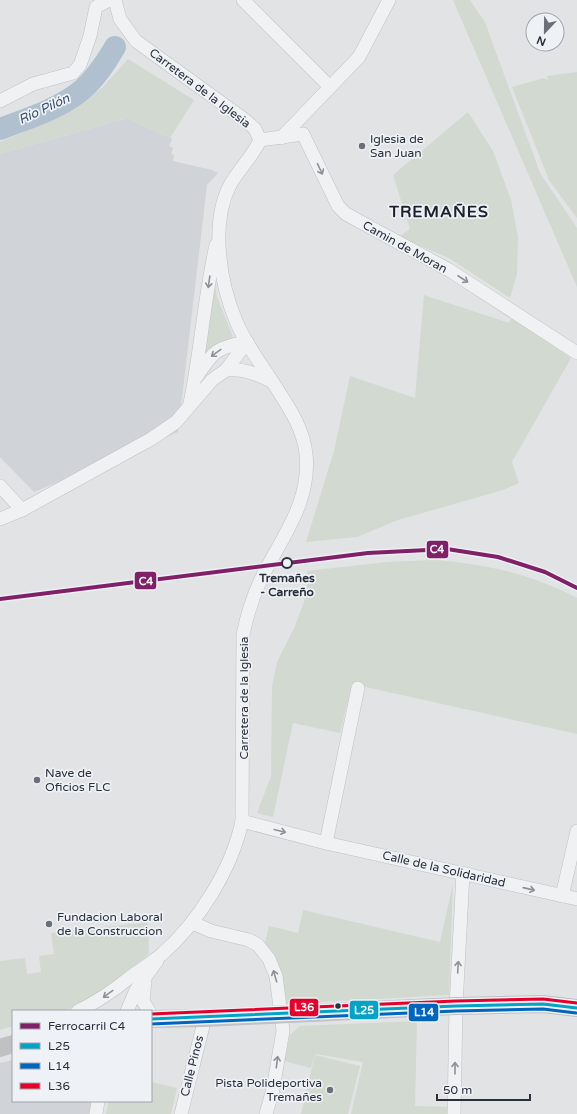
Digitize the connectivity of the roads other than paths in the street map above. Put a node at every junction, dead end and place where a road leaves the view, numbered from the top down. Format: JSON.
{"nodes":[{"id":1,"x":109,"y":0,"type":"edge"},
{"id":2,"x":115,"y":0,"type":"edge"},
{"id":3,"x":243,"y":0,"type":"edge"},
{"id":4,"x":389,"y":0,"type":"edge"},
{"id":5,"x":330,"y":87,"type":"junction"},
{"id":6,"x":0,"y":101,"type":"edge"},
{"id":7,"x":280,"y":138,"type":"junction"},
{"id":8,"x":260,"y":140,"type":"junction"},
{"id":9,"x":219,"y":230,"type":"junction"},
{"id":10,"x":247,"y":342,"type":"junction"},
{"id":11,"x":577,"y":353,"type":"edge"},
{"id":12,"x":226,"y":370,"type":"junction"},
{"id":13,"x":195,"y":379,"type":"junction"},
{"id":14,"x":271,"y":381,"type":"junction"},
{"id":15,"x":189,"y":407,"type":"junction"},
{"id":16,"x":0,"y":486,"type":"edge"},
{"id":17,"x":22,"y":510,"type":"junction"},
{"id":18,"x":0,"y":519,"type":"edge"},
{"id":19,"x":358,"y":688,"type":"dead end"},
{"id":20,"x":242,"y":821,"type":"junction"},
{"id":21,"x":577,"y":831,"type":"edge"},
{"id":22,"x":326,"y":843,"type":"junction"},
{"id":23,"x":463,"y":873,"type":"junction"},
{"id":24,"x":562,"y":896,"type":"junction"},
{"id":25,"x":577,"y":899,"type":"edge"},
{"id":26,"x":193,"y":923,"type":"junction"},
{"id":27,"x":162,"y":954,"type":"junction"},
{"id":28,"x":147,"y":965,"type":"junction"},
{"id":29,"x":146,"y":979,"type":"junction"},
{"id":30,"x":456,"y":1006,"type":"junction"},
{"id":31,"x":577,"y":1008,"type":"edge"},
{"id":32,"x":80,"y":1010,"type":"edge"},
{"id":33,"x":119,"y":1010,"type":"edge"},
{"id":34,"x":127,"y":1010,"type":"edge"},
{"id":35,"x":148,"y":1010,"type":"edge"},
{"id":36,"x":281,"y":1014,"type":"junction"},
{"id":37,"x":152,"y":1016,"type":"edge"},
{"id":38,"x":204,"y":1018,"type":"junction"},
{"id":39,"x":273,"y":1089,"type":"junction"},
{"id":40,"x":98,"y":1102,"type":"edge"},
{"id":41,"x":96,"y":1114,"type":"edge"},
{"id":42,"x":181,"y":1114,"type":"edge"},
{"id":43,"x":266,"y":1114,"type":"edge"},
{"id":44,"x":278,"y":1114,"type":"edge"},
{"id":45,"x":456,"y":1114,"type":"edge"}],
"edges":[{"from":1,"to":6,"type":"street"},
{"from":2,"to":8,"type":"street","name":"Carretera de la Iglesia"},
{"from":3,"to":5,"type":"street"},
{"from":4,"to":5,"type":"street"},
{"from":5,"to":7,"type":"street"},
{"from":7,"to":8,"type":"street","name":"Camin de Moran"},
{"from":7,"to":11,"type":"street","name":"Camin de Moran","one_way":true},
{"from":8,"to":9,"type":"street","name":"Carretera de la Iglesia"},
{"from":9,"to":10,"type":"street","name":"Carretera de la Iglesia"},
{"from":9,"to":13,"type":"street","one_way":true},
{"from":10,"to":12,"type":"street"},
{"from":10,"to":13,"type":"street","one_way":true},
{"from":10,"to":14,"type":"street","name":"Carretera de la Iglesia"},
{"from":12,"to":14,"type":"street"},
{"from":12,"to":15,"type":"street"},
{"from":13,"to":15,"type":"street"},
{"from":14,"to":20,"type":"street","name":"Carretera de la Iglesia"},
{"from":15,"to":17,"type":"street"},
{"from":16,"to":17,"type":"street"},
{"from":17,"to":18,"type":"street"},
{"from":19,"to":22,"type":"street"},
{"from":20,"to":22,"type":"street","name":"Calle de la Solidaridad","one_way":true},
{"from":20,"to":26,"type":"street","name":"Carretera de la Iglesia"},
{"from":21,"to":24,"type":"street"},
{"from":22,"to":23,"type":"street","name":"Calle de la Solidaridad"},
{"from":23,"to":24,"type":"street","name":"Calle de la Solidaridad","one_way":true},
{"from":30,"to":23,"type":"street","one_way":true},
{"from":24,"to":25,"type":"street","name":"Calle de la Solidaridad"},
{"from":26,"to":27,"type":"street","name":"Carretera de la Iglesia"},
{"from":36,"to":26,"type":"street","one_way":true},
{"from":27,"to":28,"type":"street","name":"Carretera de la Iglesia"},
{"from":27,"to":29,"type":"street","name":"Carretera de la Iglesia"},
{"from":28,"to":32,"type":"street","name":"Carretera de la Iglesia","one_way":true},
{"from":28,"to":33,"type":"street","name":"Carretera de la Iglesia"},
{"from":29,"to":34,"type":"street","name":"Carretera de la Iglesia"},
{"from":29,"to":35,"type":"street","name":"Carretera de la Iglesia"},
{"from":30,"to":31,"type":"street"},
{"from":30,"to":36,"type":"street"},
{"from":45,"to":30,"type":"street","one_way":true},
{"from":36,"to":38,"type":"street"},
{"from":39,"to":36,"type":"street","one_way":true},
{"from":37,"to":38,"type":"street"},
{"from":38,"to":42,"type":"street","name":"Calle Pinos"},
{"from":39,"to":43,"type":"street"},
{"from":39,"to":44,"type":"street"},
{"from":40,"to":41,"type":"street"}]}
